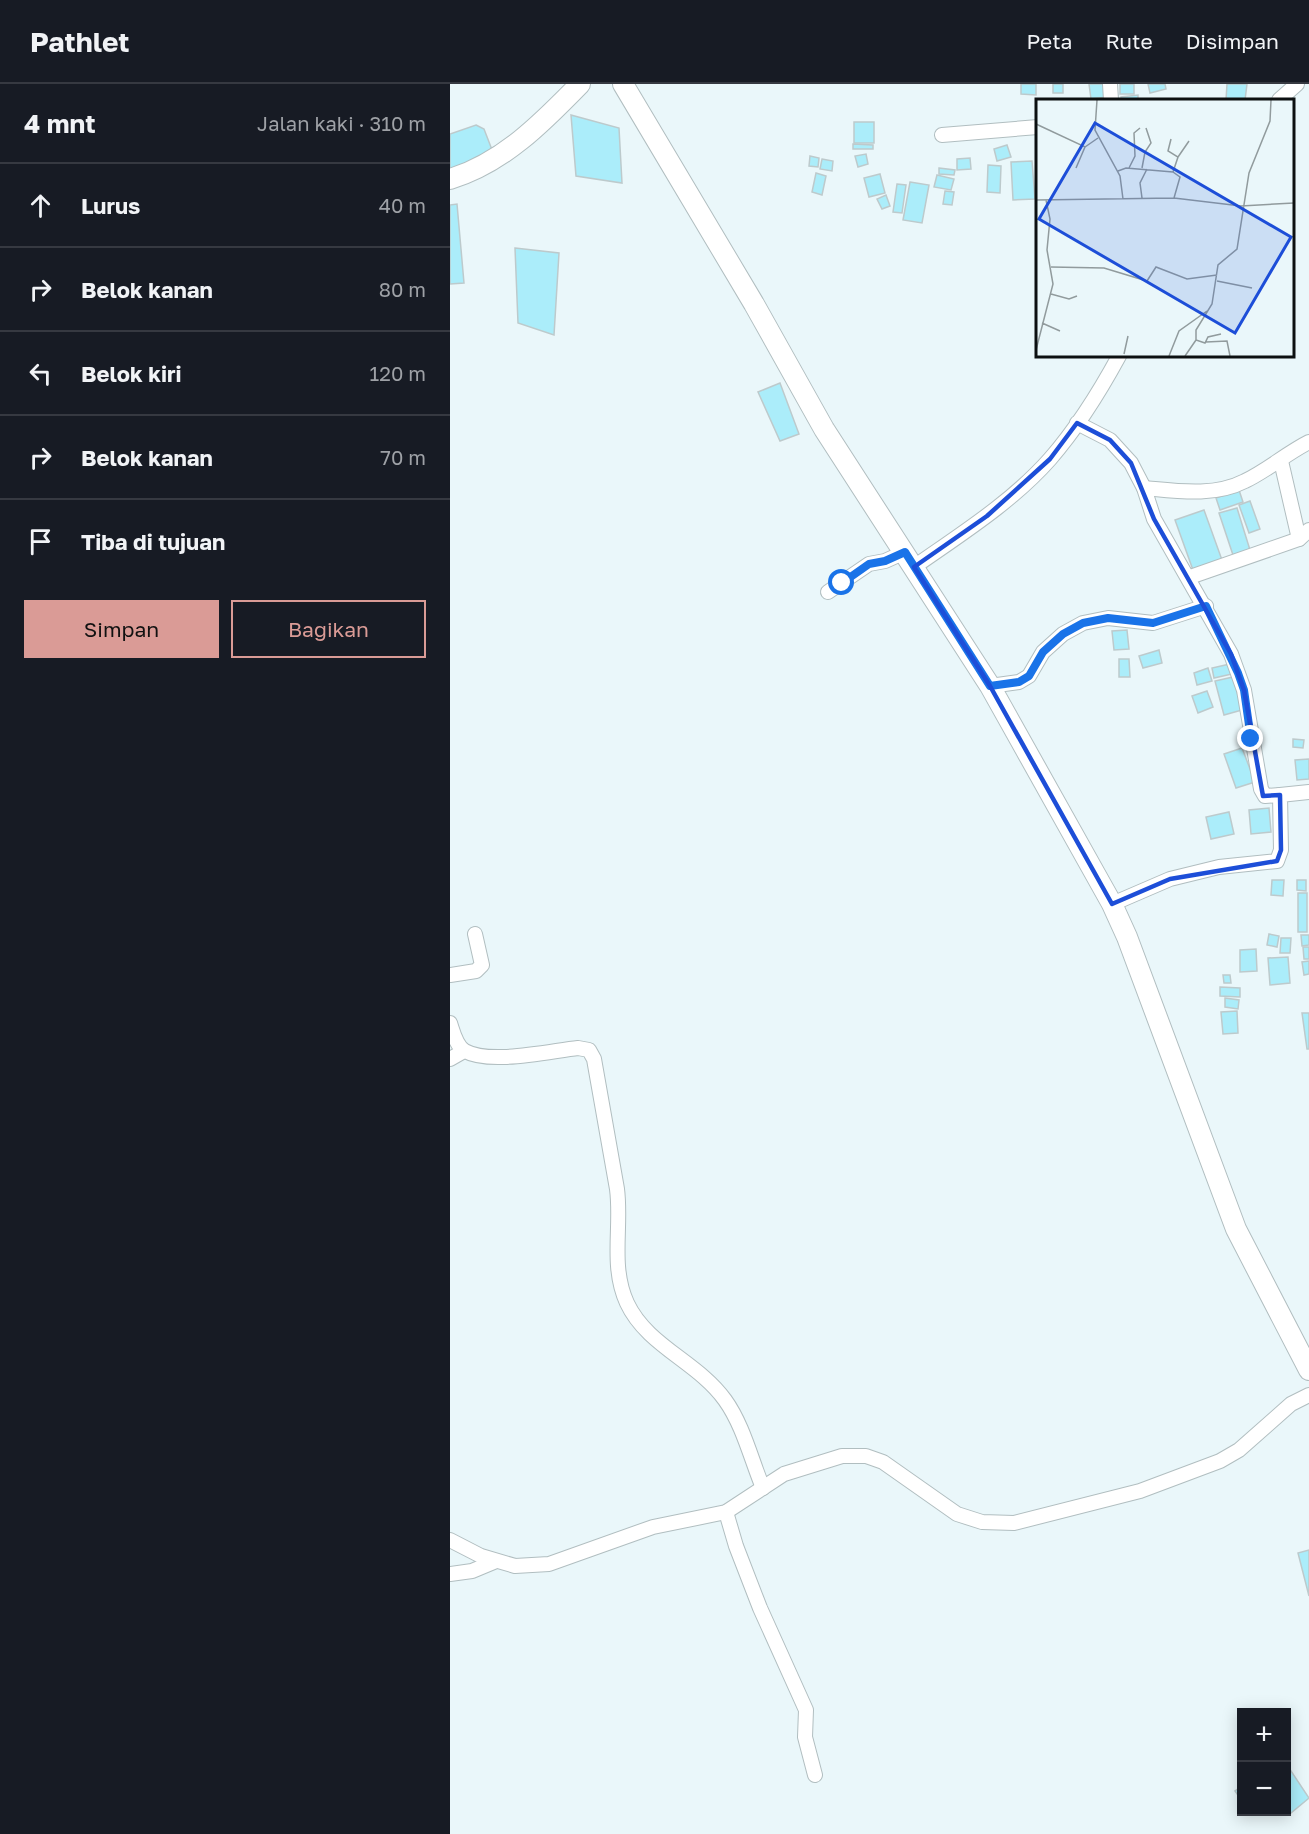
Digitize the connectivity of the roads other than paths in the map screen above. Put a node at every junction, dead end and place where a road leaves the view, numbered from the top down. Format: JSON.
{"nodes":[{"id":1,"x":580,"y":84,"type":"edge"},
{"id":2,"x":623,"y":84,"type":"edge"},
{"id":3,"x":1110,"y":84,"type":"edge"},
{"id":4,"x":1298,"y":84,"type":"edge"},
{"id":5,"x":1111,"y":99,"type":"edge"},
{"id":6,"x":1280,"y":99,"type":"edge"},
{"id":7,"x":1036,"y":127,"type":"edge"},
{"id":8,"x":942,"y":135,"type":"dead end"},
{"id":9,"x":450,"y":179,"type":"edge"},
{"id":10,"x":1118,"y":357,"type":"edge"},
{"id":11,"x":1077,"y":423,"type":"junction"},
{"id":12,"x":1309,"y":442,"type":"edge"},
{"id":13,"x":1281,"y":460,"type":"junction"},
{"id":14,"x":1144,"y":488,"type":"junction"},
{"id":15,"x":1304,"y":535,"type":"edge"},
{"id":16,"x":909,"y":559,"type":"junction"},
{"id":17,"x":1190,"y":578,"type":"junction"},
{"id":18,"x":828,"y":592,"type":"dead end"},
{"id":19,"x":1206,"y":606,"type":"junction"},
{"id":20,"x":990,"y":686,"type":"junction"},
{"id":21,"x":1309,"y":792,"type":"edge"},
{"id":22,"x":1280,"y":795,"type":"junction"},
{"id":23,"x":1112,"y":904,"type":"junction"},
{"id":24,"x":475,"y":934,"type":"dead end"},
{"id":25,"x":450,"y":975,"type":"edge"},
{"id":26,"x":450,"y":1023,"type":"edge"},
{"id":27,"x":464,"y":1051,"type":"junction"},
{"id":28,"x":450,"y":1059,"type":"edge"},
{"id":29,"x":1309,"y":1370,"type":"edge"},
{"id":30,"x":1309,"y":1395,"type":"edge"},
{"id":31,"x":763,"y":1488,"type":"junction"},
{"id":32,"x":726,"y":1512,"type":"junction"},
{"id":33,"x":450,"y":1540,"type":"edge"},
{"id":34,"x":496,"y":1561,"type":"junction"},
{"id":35,"x":450,"y":1574,"type":"edge"},
{"id":36,"x":815,"y":1775,"type":"dead end"}],
"edges":[{"from":1,"to":9,"type":"street"},
{"from":2,"to":16,"type":"street"},
{"from":3,"to":5,"type":"street"},
{"from":4,"to":6,"type":"street"},
{"from":7,"to":8,"type":"street"},
{"from":10,"to":11,"type":"street"},
{"from":11,"to":14,"type":"street"},
{"from":11,"to":16,"type":"street"},
{"from":12,"to":13,"type":"street"},
{"from":13,"to":14,"type":"street"},
{"from":13,"to":15,"type":"street"},
{"from":14,"to":17,"type":"street"},
{"from":15,"to":17,"type":"street"},
{"from":16,"to":18,"type":"street"},
{"from":16,"to":20,"type":"street"},
{"from":17,"to":19,"type":"street"},
{"from":19,"to":20,"type":"street"},
{"from":19,"to":22,"type":"street"},
{"from":20,"to":23,"type":"street"},
{"from":21,"to":22,"type":"street"},
{"from":22,"to":23,"type":"street"},
{"from":23,"to":29,"type":"street"},
{"from":24,"to":25,"type":"street"},
{"from":26,"to":27,"type":"street"},
{"from":27,"to":28,"type":"street"},
{"from":27,"to":31,"type":"street"},
{"from":30,"to":31,"type":"street"},
{"from":31,"to":32,"type":"street"},
{"from":32,"to":34,"type":"street"},
{"from":32,"to":36,"type":"street"},
{"from":33,"to":34,"type":"street"},
{"from":34,"to":35,"type":"street"}]}
